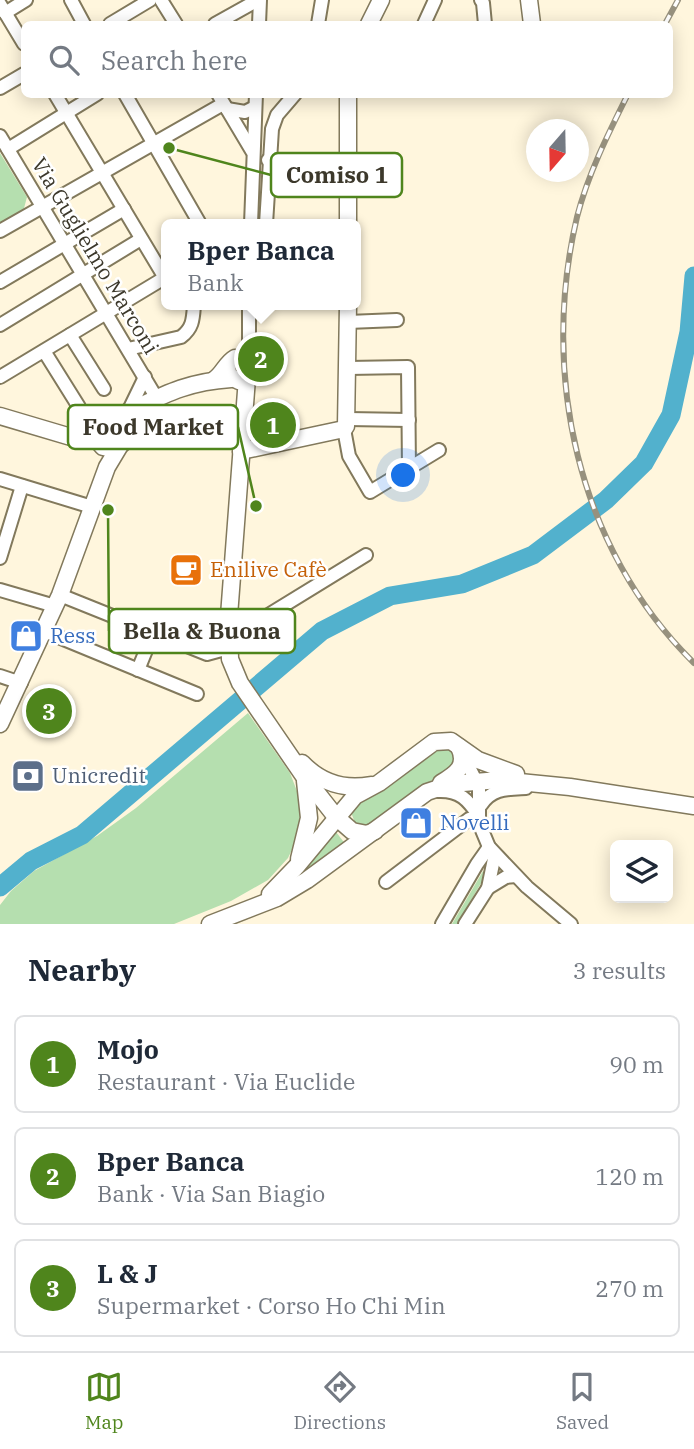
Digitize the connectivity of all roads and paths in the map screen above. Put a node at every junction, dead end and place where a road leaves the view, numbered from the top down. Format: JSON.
{"nodes":[{"id":1,"x":26,"y":0,"type":"edge"},
{"id":2,"x":71,"y":0,"type":"edge"},
{"id":3,"x":150,"y":0,"type":"edge"},
{"id":4,"x":161,"y":0,"type":"edge"},
{"id":5,"x":259,"y":0,"type":"edge"},
{"id":6,"x":322,"y":0,"type":"edge"},
{"id":7,"x":382,"y":0,"type":"edge"},
{"id":8,"x":435,"y":0,"type":"edge"},
{"id":9,"x":481,"y":0,"type":"edge"},
{"id":10,"x":530,"y":2,"type":"edge"},
{"id":11,"x":3,"y":8,"type":"edge"},
{"id":12,"x":82,"y":21,"type":"edge"},
{"id":13,"x":115,"y":21,"type":"edge"},
{"id":14,"x":174,"y":21,"type":"edge"},
{"id":15,"x":220,"y":21,"type":"edge"},
{"id":16,"x":259,"y":21,"type":"edge"},
{"id":17,"x":318,"y":21,"type":"edge"},
{"id":18,"x":371,"y":21,"type":"edge"},
{"id":19,"x":425,"y":21,"type":"edge"},
{"id":20,"x":485,"y":21,"type":"edge"},
{"id":21,"x":532,"y":21,"type":"edge"},
{"id":22,"x":21,"y":39,"type":"edge"},
{"id":23,"x":21,"y":76,"type":"edge"},
{"id":24,"x":0,"y":88,"type":"edge"},
{"id":25,"x":57,"y":98,"type":"edge"},
{"id":26,"x":91,"y":98,"type":"edge"},
{"id":27,"x":127,"y":98,"type":"edge"},
{"id":28,"x":292,"y":98,"type":"edge"},
{"id":29,"x":348,"y":98,"type":"edge"},
{"id":30,"x":255,"y":101,"type":"edge"},
{"id":31,"x":223,"y":102,"type":"edge"},
{"id":32,"x":66,"y":114,"type":"junction"},
{"id":33,"x":0,"y":136,"type":"edge"},
{"id":34,"x":153,"y":143,"type":"junction"},
{"id":35,"x":8,"y":149,"type":"junction"},
{"id":36,"x":253,"y":153,"type":"junction"},
{"id":37,"x":268,"y":160,"type":"junction"},
{"id":38,"x":348,"y":162,"type":"junction"},
{"id":39,"x":102,"y":173,"type":"junction"},
{"id":40,"x":43,"y":207,"type":"junction"},
{"id":41,"x":124,"y":209,"type":"junction"},
{"id":42,"x":197,"y":219,"type":"edge"},
{"id":43,"x":251,"y":219,"type":"edge"},
{"id":44,"x":266,"y":219,"type":"edge"},
{"id":45,"x":348,"y":219,"type":"edge"},
{"id":46,"x":0,"y":231,"type":"edge"},
{"id":47,"x":141,"y":239,"type":"junction"},
{"id":48,"x":65,"y":244,"type":"junction"},
{"id":49,"x":161,"y":269,"type":"edge"},
{"id":50,"x":83,"y":274,"type":"junction"},
{"id":51,"x":161,"y":280,"type":"edge"},
{"id":52,"x":0,"y":282,"type":"edge"},
{"id":53,"x":194,"y":310,"type":"edge"},
{"id":54,"x":249,"y":310,"type":"edge"},
{"id":55,"x":348,"y":310,"type":"edge"},
{"id":56,"x":106,"y":313,"type":"junction"},
{"id":57,"x":397,"y":320,"type":"dead end"},
{"id":58,"x":348,"y":322,"type":"junction"},
{"id":59,"x":0,"y":325,"type":"edge"},
{"id":60,"x":70,"y":335,"type":"junction"},
{"id":61,"x":128,"y":349,"type":"junction"},
{"id":62,"x":44,"y":351,"type":"junction"},
{"id":63,"x":348,"y":368,"type":"junction"},
{"id":64,"x":237,"y":371,"type":"junction"},
{"id":65,"x":0,"y":377,"type":"edge"},
{"id":66,"x":145,"y":377,"type":"junction"},
{"id":67,"x":103,"y":389,"type":"dead end"},
{"id":68,"x":156,"y":397,"type":"junction"},
{"id":69,"x":79,"y":407,"type":"dead end"},
{"id":70,"x":125,"y":414,"type":"junction"},
{"id":71,"x":0,"y":416,"type":"edge"},
{"id":72,"x":409,"y":420,"type":"junction"},
{"id":73,"x":346,"y":424,"type":"junction"},
{"id":74,"x":97,"y":427,"type":"junction"},
{"id":75,"x":72,"y":437,"type":"junction"},
{"id":76,"x":111,"y":447,"type":"junction"},
{"id":77,"x":439,"y":450,"type":"dead end"},
{"id":78,"x":242,"y":451,"type":"junction"},
{"id":79,"x":409,"y":469,"type":"junction"},
{"id":80,"x":0,"y":479,"type":"edge"},
{"id":81,"x":22,"y":486,"type":"junction"},
{"id":82,"x":92,"y":507,"type":"junction"},
{"id":83,"x":366,"y":555,"type":"dead end"},
{"id":84,"x":0,"y":558,"type":"edge"},
{"id":85,"x":0,"y":590,"type":"edge"},
{"id":86,"x":57,"y":601,"type":"junction"},
{"id":87,"x":44,"y":631,"type":"junction"},
{"id":88,"x":153,"y":633,"type":"junction"},
{"id":89,"x":229,"y":640,"type":"junction"},
{"id":90,"x":138,"y":670,"type":"junction"},
{"id":91,"x":0,"y":676,"type":"edge"},
{"id":92,"x":21,"y":682,"type":"junction"},
{"id":93,"x":197,"y":694,"type":"dead end"},
{"id":94,"x":0,"y":724,"type":"edge"},
{"id":95,"x":284,"y":744,"type":"junction"},
{"id":96,"x":460,"y":749,"type":"junction"},
{"id":97,"x":303,"y":775,"type":"junction"},
{"id":98,"x":476,"y":781,"type":"junction"},
{"id":99,"x":379,"y":783,"type":"junction"},
{"id":100,"x":569,"y":787,"type":"junction"},
{"id":101,"x":427,"y":792,"type":"junction"},
{"id":102,"x":694,"y":806,"type":"edge"},
{"id":103,"x":480,"y":811,"type":"junction"},
{"id":104,"x":336,"y":817,"type":"junction"},
{"id":105,"x":377,"y":830,"type":"junction"},
{"id":106,"x":492,"y":850,"type":"junction"},
{"id":107,"x":297,"y":866,"type":"junction"},
{"id":108,"x":516,"y":876,"type":"junction"},
{"id":109,"x":386,"y":882,"type":"dead end"},
{"id":110,"x":488,"y":888,"type":"junction"},
{"id":111,"x":258,"y":905,"type":"junction"},
{"id":112,"x":210,"y":924,"type":"edge"},
{"id":113,"x":442,"y":924,"type":"edge"},
{"id":114,"x":465,"y":924,"type":"edge"},
{"id":115,"x":571,"y":924,"type":"edge"}],
"edges":[{"from":1,"to":11,"type":"street"},
{"from":2,"to":12,"type":"street"},
{"from":3,"to":13,"type":"street"},
{"from":4,"to":14,"type":"street"},
{"from":5,"to":15,"type":"street"},
{"from":5,"to":16,"type":"street"},
{"from":6,"to":17,"type":"street"},
{"from":7,"to":18,"type":"main road"},
{"from":8,"to":19,"type":"street"},
{"from":9,"to":20,"type":"street"},
{"from":10,"to":21,"type":"main road"},
{"from":11,"to":22,"type":"street"},
{"from":23,"to":24,"type":"street"},
{"from":25,"to":32,"type":"street"},
{"from":26,"to":32,"type":"street"},
{"from":27,"to":34,"type":"street"},
{"from":28,"to":37,"type":"street"},
{"from":29,"to":38,"type":"main road"},
{"from":30,"to":31,"type":"street"},
{"from":30,"to":36,"type":"street"},
{"from":31,"to":34,"type":"street"},
{"from":31,"to":36,"type":"street"},
{"from":32,"to":35,"type":"street"},
{"from":32,"to":39,"type":"street"},
{"from":33,"to":35,"type":"street","name":"Via Guglielmo Marconi"},
{"from":34,"to":39,"type":"street"},
{"from":34,"to":42,"type":"street"},
{"from":35,"to":40,"type":"street","name":"Via Guglielmo Marconi"},
{"from":36,"to":43,"type":"street"},
{"from":37,"to":38,"type":"street"},
{"from":37,"to":44,"type":"street"},
{"from":38,"to":45,"type":"main road"},
{"from":39,"to":40,"type":"street"},
{"from":39,"to":41,"type":"street"},
{"from":40,"to":46,"type":"street"},
{"from":40,"to":48,"type":"street","name":"Via Guglielmo Marconi"},
{"from":41,"to":47,"type":"street"},
{"from":41,"to":48,"type":"street"},
{"from":47,"to":49,"type":"street"},
{"from":47,"to":50,"type":"street"},
{"from":48,"to":50,"type":"street","name":"Via Guglielmo Marconi"},
{"from":48,"to":52,"type":"street"},
{"from":50,"to":56,"type":"street","name":"Via Guglielmo Marconi"},
{"from":50,"to":59,"type":"street"},
{"from":51,"to":56,"type":"street"},
{"from":53,"to":61,"type":"street"},
{"from":54,"to":64,"type":"street"},
{"from":55,"to":58,"type":"main road"},
{"from":56,"to":60,"type":"street"},
{"from":56,"to":61,"type":"street","name":"Via Guglielmo Marconi"},
{"from":57,"to":58,"type":"street"},
{"from":58,"to":63,"type":"main road"},
{"from":60,"to":62,"type":"street"},
{"from":60,"to":67,"type":"street"},
{"from":61,"to":66,"type":"street","name":"Via Guglielmo Marconi"},
{"from":62,"to":65,"type":"street"},
{"from":62,"to":69,"type":"street"},
{"from":63,"to":72,"type":"street"},
{"from":63,"to":73,"type":"main road"},
{"from":64,"to":68,"type":"main road"},
{"from":64,"to":78,"type":"main road"},
{"from":66,"to":68,"type":"street","name":"Via Guglielmo Marconi"},
{"from":66,"to":70,"type":"street"},
{"from":68,"to":70,"type":"main road"},
{"from":70,"to":74,"type":"main road"},
{"from":70,"to":76,"type":"main road"},
{"from":71,"to":75,"type":"main road"},
{"from":72,"to":73,"type":"street"},
{"from":72,"to":79,"type":"street"},
{"from":73,"to":78,"type":"main road"},
{"from":73,"to":79,"type":"street"},
{"from":74,"to":75,"type":"main road"},
{"from":74,"to":76,"type":"main road"},
{"from":75,"to":76,"type":"main road"},
{"from":76,"to":82,"type":"main road"},
{"from":77,"to":79,"type":"street"},
{"from":78,"to":89,"type":"main road"},
{"from":80,"to":81,"type":"street"},
{"from":81,"to":82,"type":"street"},
{"from":81,"to":84,"type":"street"},
{"from":82,"to":86,"type":"main road"},
{"from":83,"to":89,"type":"street"},
{"from":85,"to":86,"type":"street"},
{"from":86,"to":87,"type":"main road"},
{"from":86,"to":88,"type":"street"},
{"from":87,"to":90,"type":"street"},
{"from":87,"to":92,"type":"main road"},
{"from":88,"to":89,"type":"street"},
{"from":88,"to":90,"type":"street"},
{"from":89,"to":95,"type":"main road"},
{"from":90,"to":93,"type":"street"},
{"from":91,"to":92,"type":"street"},
{"from":92,"to":94,"type":"main road"},
{"from":95,"to":97,"type":"main road"},
{"from":95,"to":99,"type":"main road"},
{"from":96,"to":98,"type":"street"},
{"from":96,"to":99,"type":"main road"},
{"from":96,"to":100,"type":"main road"},
{"from":96,"to":101,"type":"main road"},
{"from":97,"to":104,"type":"main road"},
{"from":97,"to":107,"type":"main road"},
{"from":98,"to":100,"type":"main road"},
{"from":98,"to":101,"type":"main road"},
{"from":98,"to":103,"type":"street"},
{"from":99,"to":104,"type":"main road"},
{"from":100,"to":102,"type":"main road"},
{"from":100,"to":103,"type":"street"},
{"from":101,"to":103,"type":"street"},
{"from":101,"to":105,"type":"main road"},
{"from":103,"to":106,"type":"street"},
{"from":103,"to":109,"type":"street"},
{"from":104,"to":105,"type":"main road"},
{"from":104,"to":107,"type":"main road"},
{"from":105,"to":111,"type":"main road"},
{"from":106,"to":108,"type":"street"},
{"from":106,"to":110,"type":"street"},
{"from":106,"to":113,"type":"street"},
{"from":107,"to":111,"type":"main road"},
{"from":108,"to":110,"type":"street"},
{"from":108,"to":115,"type":"street"},
{"from":110,"to":114,"type":"street"},
{"from":111,"to":112,"type":"main road"}]}
